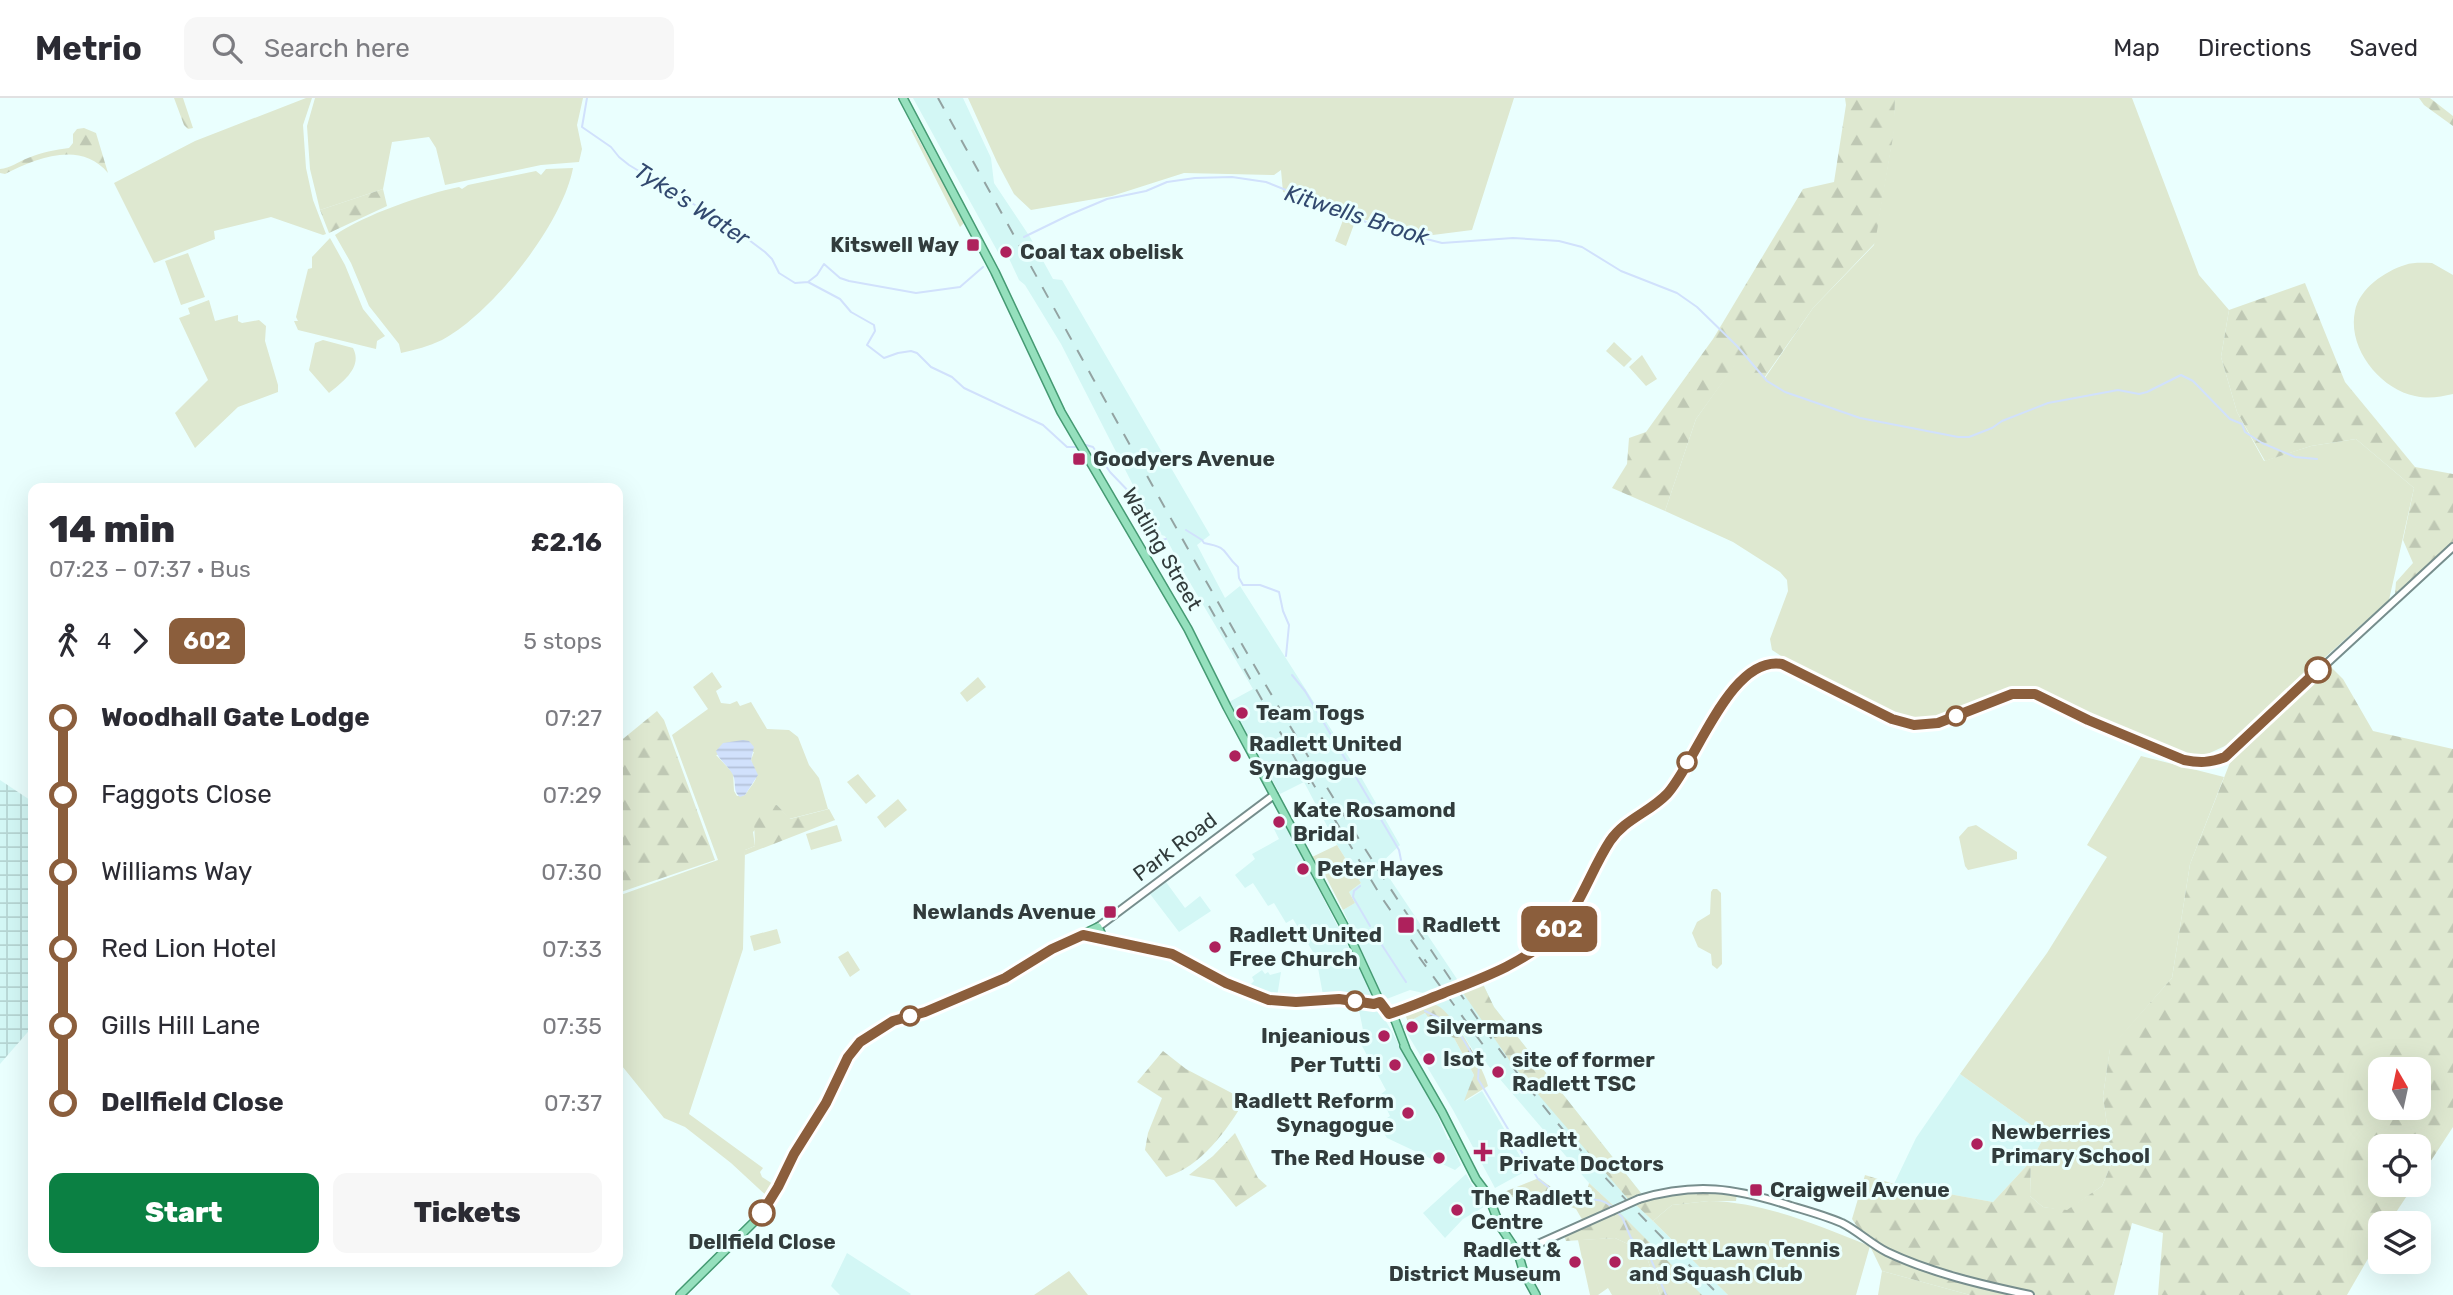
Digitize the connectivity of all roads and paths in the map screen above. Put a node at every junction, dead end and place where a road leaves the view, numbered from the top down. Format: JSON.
{"nodes":[{"id":1,"x":903,"y":98,"type":"edge"},
{"id":2,"x":2453,"y":547,"type":"edge"},
{"id":3,"x":1274,"y":795,"type":"junction"},
{"id":4,"x":1098,"y":927,"type":"junction"},
{"id":5,"x":1083,"y":935,"type":"junction"},
{"id":6,"x":1103,"y":937,"type":"junction"},
{"id":7,"x":1380,"y":1002,"type":"junction"},
{"id":8,"x":1390,"y":1015,"type":"junction"},
{"id":9,"x":1518,"y":1253,"type":"junction"},
{"id":10,"x":680,"y":1295,"type":"edge"},
{"id":11,"x":1536,"y":1295,"type":"edge"},
{"id":12,"x":2031,"y":1295,"type":"edge"}],
"edges":[{"from":1,"to":3,"type":"main road","name":"Watling Street"},
{"from":2,"to":8,"type":"street","bridge":true},
{"from":3,"to":4,"type":"street","name":"Park Road"},
{"from":3,"to":7,"type":"main road","name":"Watling Street"},
{"from":4,"to":5,"type":"main road"},
{"from":4,"to":6,"type":"main road"},
{"from":5,"to":6,"type":"main road"},
{"from":5,"to":10,"type":"main road"},
{"from":6,"to":7,"type":"main road"},
{"from":7,"to":8,"type":"main road","name":"Watling Street"},
{"from":8,"to":9,"type":"main road","name":"Watling Street"},
{"from":9,"to":11,"type":"main road","name":"Watling Street"},
{"from":9,"to":12,"type":"street","bridge":true}]}
